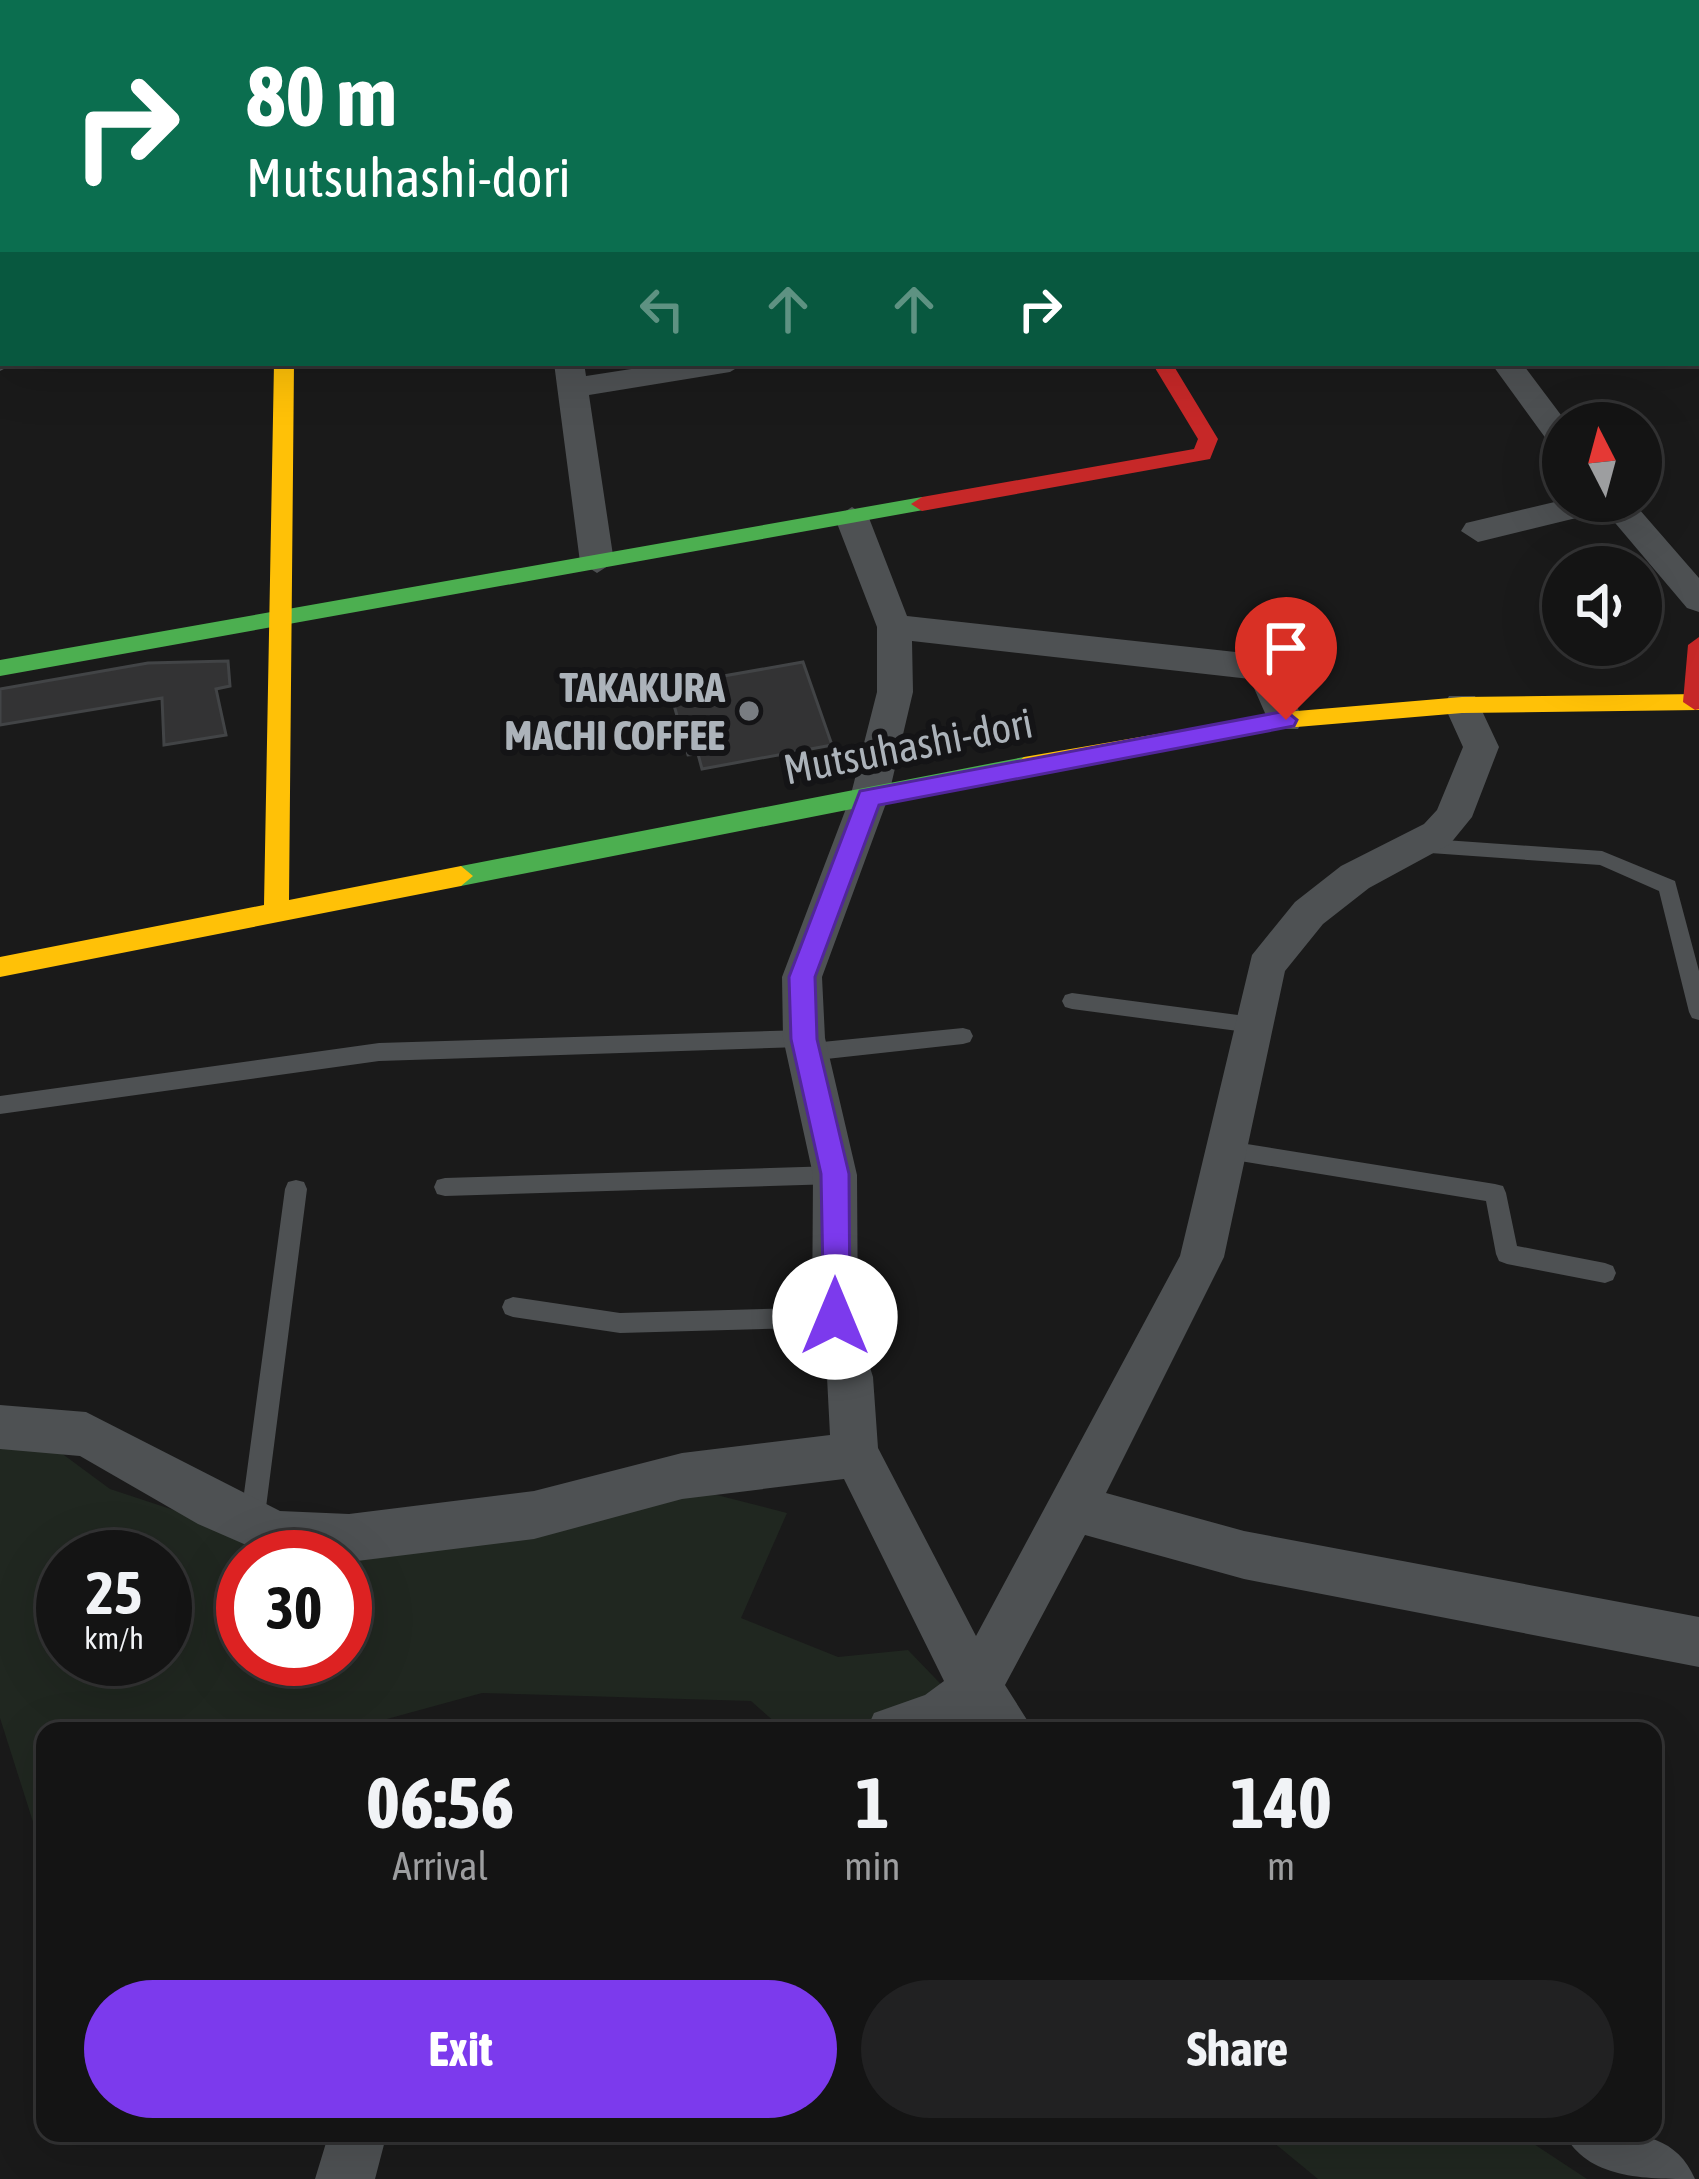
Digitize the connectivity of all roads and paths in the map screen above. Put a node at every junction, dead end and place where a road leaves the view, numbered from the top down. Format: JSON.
{"nodes":[{"id":1,"x":284,"y":366,"type":"edge"},
{"id":2,"x":690,"y":366,"type":"edge"},
{"id":3,"x":1164,"y":366,"type":"edge"},
{"id":4,"x":1508,"y":366,"type":"edge"},
{"id":5,"x":571,"y":375,"type":"edge"},
{"id":6,"x":1542,"y":412,"type":"edge"},
{"id":7,"x":1542,"y":516,"type":"edge"},
{"id":8,"x":852,"y":518,"type":"junction"},
{"id":9,"x":1632,"y":522,"type":"edge"},
{"id":10,"x":1478,"y":531,"type":"dead end"},
{"id":11,"x":597,"y":562,"type":"junction"},
{"id":12,"x":1699,"y":600,"type":"edge"},
{"id":13,"x":281,"y":618,"type":"junction"},
{"id":14,"x":894,"y":627,"type":"junction"},
{"id":15,"x":1699,"y":645,"type":"edge"},
{"id":16,"x":0,"y":668,"type":"edge"},
{"id":17,"x":1697,"y":702,"type":"edge"},
{"id":18,"x":1462,"y":706,"type":"junction"},
{"id":19,"x":1286,"y":720,"type":"junction"},
{"id":20,"x":869,"y":797,"type":"junction"},
{"id":21,"x":1415,"y":845,"type":"junction"},
{"id":22,"x":277,"y":913,"type":"junction"},
{"id":23,"x":0,"y":967,"type":"edge"},
{"id":24,"x":1072,"y":1001,"type":"dead end"},
{"id":25,"x":1699,"y":1012,"type":"edge"},
{"id":26,"x":1253,"y":1025,"type":"junction"},
{"id":27,"x":963,"y":1036,"type":"dead end"},
{"id":28,"x":806,"y":1046,"type":"junction"},
{"id":29,"x":0,"y":1105,"type":"edge"},
{"id":30,"x":1228,"y":1150,"type":"junction"},
{"id":31,"x":835,"y":1174,"type":"junction"},
{"id":32,"x":445,"y":1187,"type":"dead end"},
{"id":33,"x":296,"y":1189,"type":"dead end"},
{"id":34,"x":1605,"y":1273,"type":"dead end"},
{"id":35,"x":512,"y":1307,"type":"dead end"},
{"id":36,"x":835,"y":1317,"type":"junction"},
{"id":37,"x":0,"y":1427,"type":"edge"},
{"id":38,"x":855,"y":1455,"type":"junction"},
{"id":39,"x":1074,"y":1508,"type":"junction"},
{"id":40,"x":252,"y":1523,"type":"junction"},
{"id":41,"x":1699,"y":1642,"type":"edge"},
{"id":42,"x":975,"y":1689,"type":"junction"},
{"id":43,"x":922,"y":1722,"type":"edge"},
{"id":44,"x":1001,"y":1722,"type":"edge"},
{"id":45,"x":355,"y":2142,"type":"edge"},
{"id":46,"x":1610,"y":2142,"type":"edge"},
{"id":47,"x":345,"y":2179,"type":"edge"},
{"id":48,"x":1666,"y":2179,"type":"edge"}],
"edges":[{"from":1,"to":13,"type":"street"},
{"from":2,"to":5,"type":"street"},
{"from":3,"to":8,"type":"street"},
{"from":4,"to":6,"type":"street"},
{"from":5,"to":11,"type":"street"},
{"from":7,"to":10,"type":"street"},
{"from":8,"to":11,"type":"street"},
{"from":8,"to":14,"type":"street"},
{"from":9,"to":12,"type":"street"},
{"from":11,"to":13,"type":"street"},
{"from":13,"to":16,"type":"street"},
{"from":13,"to":22,"type":"street"},
{"from":14,"to":19,"type":"street"},
{"from":14,"to":20,"type":"street"},
{"from":15,"to":17,"type":"street"},
{"from":17,"to":18,"type":"street","name":"Mutsuhashi-dori"},
{"from":18,"to":19,"type":"street","name":"Mutsuhashi-dori"},
{"from":18,"to":21,"type":"street"},
{"from":19,"to":20,"type":"street","name":"Mutsuhashi-dori"},
{"from":20,"to":22,"type":"street","name":"Mutsuhashi-dori"},
{"from":20,"to":28,"type":"street"},
{"from":21,"to":25,"type":"lane"},
{"from":21,"to":26,"type":"street"},
{"from":22,"to":23,"type":"street","name":"Mutsuhashi-dori"},
{"from":24,"to":26,"type":"lane"},
{"from":26,"to":30,"type":"street"},
{"from":27,"to":28,"type":"lane"},
{"from":28,"to":29,"type":"lane"},
{"from":28,"to":31,"type":"street"},
{"from":30,"to":34,"type":"lane"},
{"from":30,"to":39,"type":"street"},
{"from":31,"to":32,"type":"lane"},
{"from":31,"to":36,"type":"street"},
{"from":33,"to":40,"type":"lane"},
{"from":35,"to":36,"type":"lane"},
{"from":36,"to":38,"type":"street"},
{"from":37,"to":40,"type":"street"},
{"from":38,"to":40,"type":"street"},
{"from":38,"to":42,"type":"street"},
{"from":39,"to":41,"type":"street"},
{"from":39,"to":42,"type":"street"},
{"from":42,"to":43,"type":"street"},
{"from":42,"to":44,"type":"street"},
{"from":45,"to":47,"type":"street"},
{"from":46,"to":48,"type":"street"}]}
